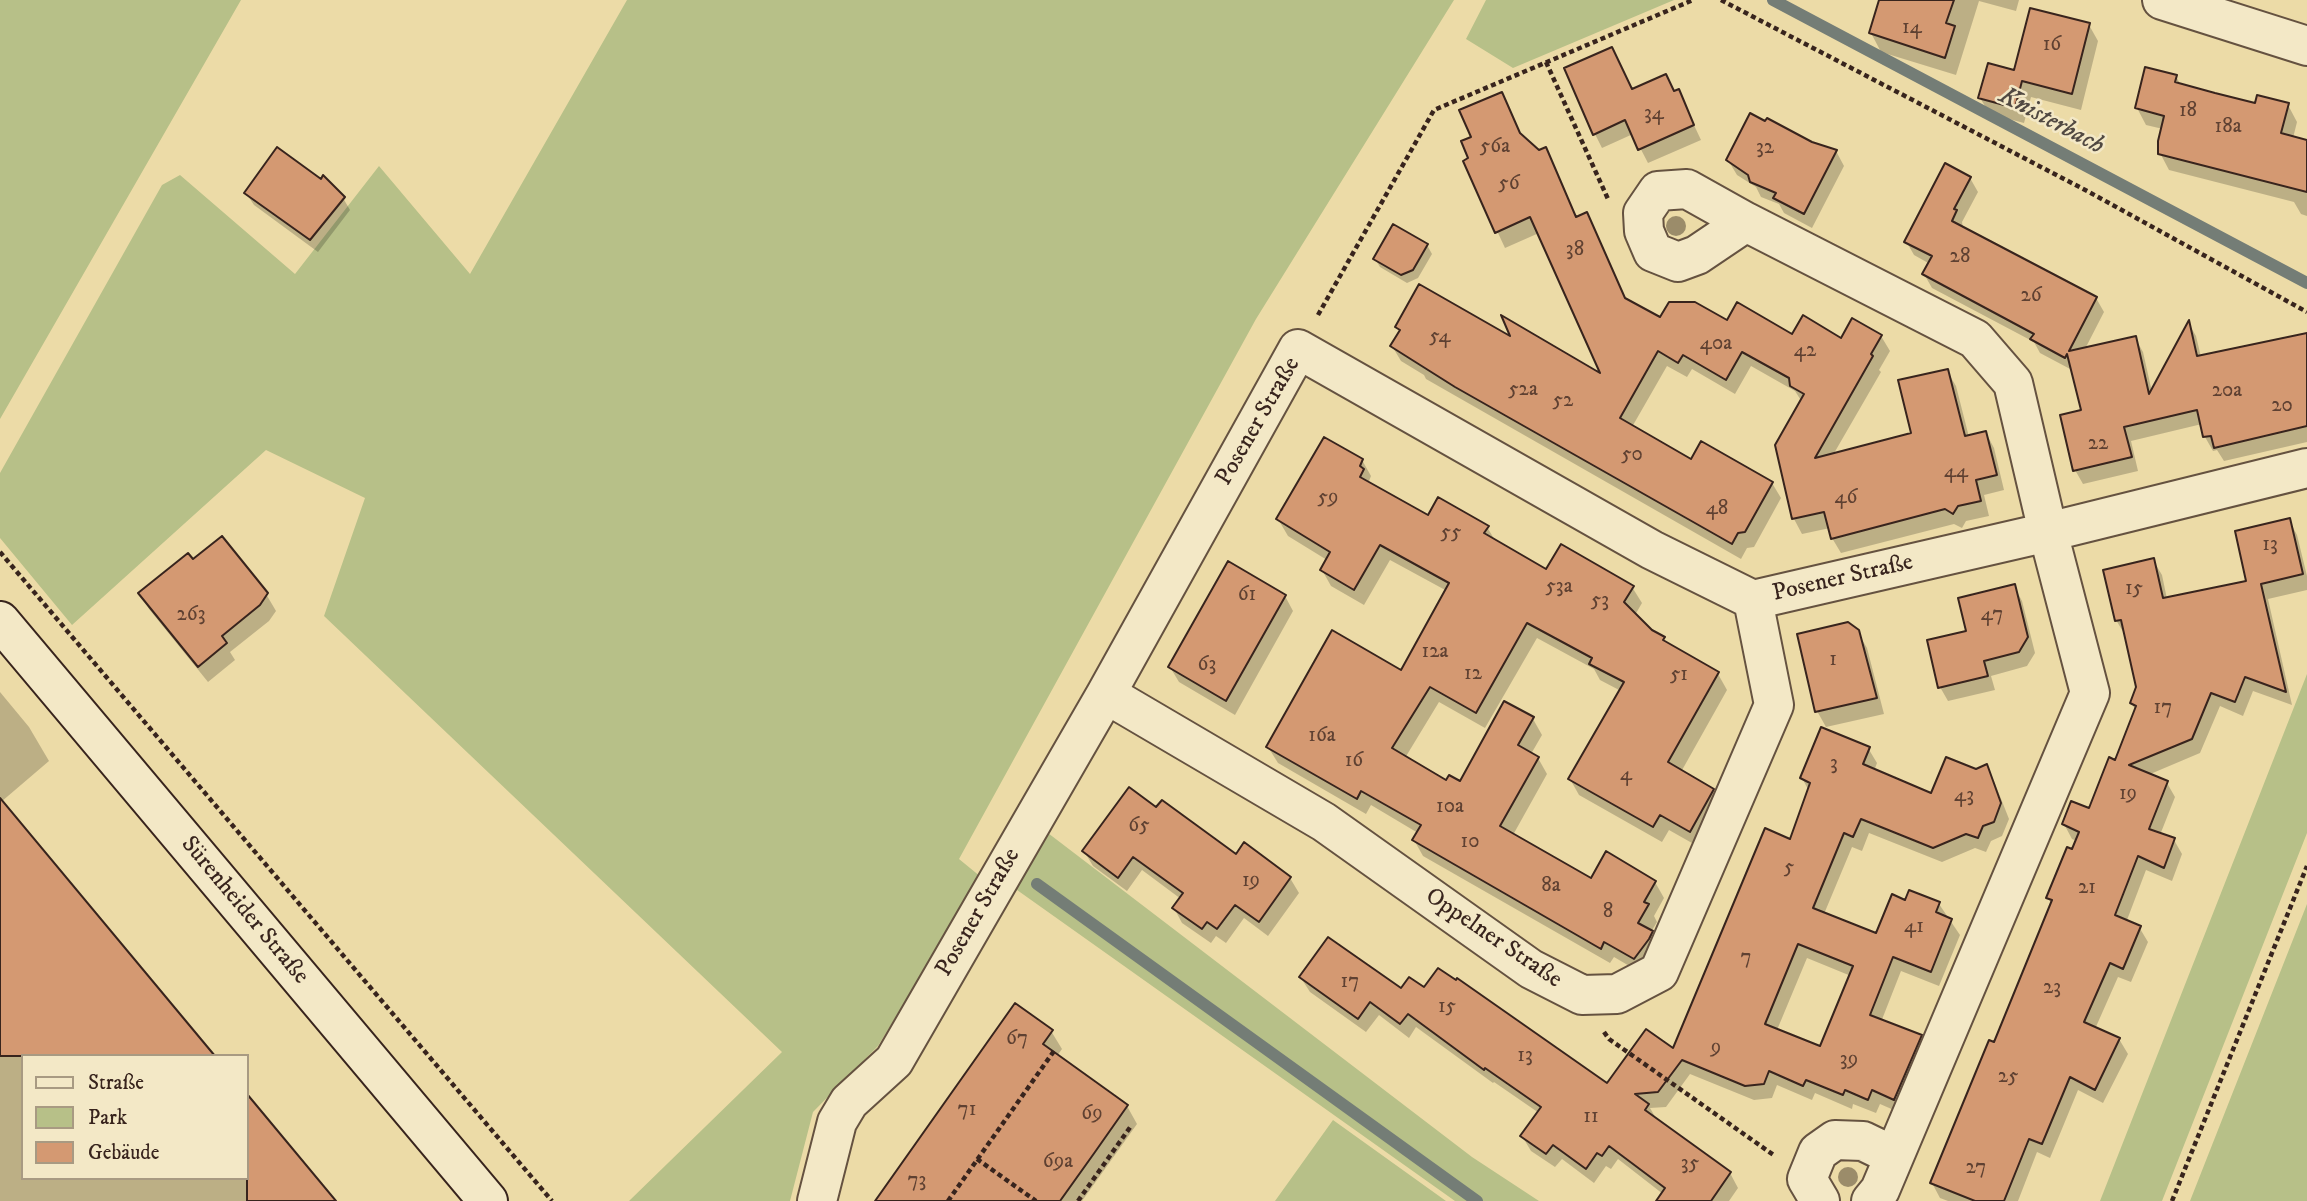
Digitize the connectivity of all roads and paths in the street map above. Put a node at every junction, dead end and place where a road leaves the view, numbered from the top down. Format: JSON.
{"nodes":[{"id":1,"x":1693,"y":0,"type":"edge"},
{"id":2,"x":1721,"y":0,"type":"edge"},
{"id":3,"x":2162,"y":0,"type":"edge"},
{"id":4,"x":2307,"y":46,"type":"edge"},
{"id":5,"x":1546,"y":62,"type":"junction"},
{"id":6,"x":1746,"y":222,"type":"junction"},
{"id":7,"x":1644,"y":231,"type":"junction"},
{"id":8,"x":2307,"y":312,"type":"edge"},
{"id":9,"x":1298,"y":349,"type":"junction"},
{"id":10,"x":2307,"y":468,"type":"edge"},
{"id":11,"x":2048,"y":532,"type":"junction"},
{"id":12,"x":0,"y":552,"type":"edge"},
{"id":13,"x":1753,"y":600,"type":"junction"},
{"id":14,"x":0,"y":621,"type":"edge"},
{"id":15,"x":1105,"y":694,"type":"junction"},
{"id":16,"x":2307,"y":866,"type":"edge"},
{"id":17,"x":1582,"y":995,"type":"junction"},
{"id":18,"x":1054,"y":1051,"type":"dead end"},
{"id":19,"x":1131,"y":1126,"type":"dead end"},
{"id":20,"x":1894,"y":1156,"type":"junction"},
{"id":21,"x":977,"y":1159,"type":"junction"},
{"id":22,"x":1814,"y":1190,"type":"edge"},
{"id":23,"x":488,"y":1201,"type":"edge"},
{"id":24,"x":552,"y":1201,"type":"edge"},
{"id":25,"x":817,"y":1201,"type":"edge"},
{"id":26,"x":948,"y":1201,"type":"edge"},
{"id":27,"x":1036,"y":1201,"type":"edge"},
{"id":28,"x":1078,"y":1201,"type":"edge"},
{"id":29,"x":1871,"y":1201,"type":"edge"},
{"id":30,"x":2172,"y":1201,"type":"edge"}],
"edges":[{"from":1,"to":5,"type":"path"},
{"from":2,"to":8,"type":"path"},
{"from":3,"to":4,"type":"street"},
{"from":5,"to":7,"type":"path"},
{"from":5,"to":9,"type":"path"},
{"from":6,"to":7,"type":"street"},
{"from":6,"to":7,"type":"street"},
{"from":6,"to":11,"type":"street"},
{"from":9,"to":13,"type":"street","name":"Posener Straße"},
{"from":9,"to":15,"type":"street","name":"Posener Straße"},
{"from":10,"to":11,"type":"street","name":"Posener Straße"},
{"from":11,"to":13,"type":"street","name":"Posener Straße"},
{"from":11,"to":20,"type":"street"},
{"from":12,"to":24,"type":"path"},
{"from":13,"to":17,"type":"street","name":"Oppelner Straße"},
{"from":14,"to":23,"type":"street","name":"Sürenheider Straße"},
{"from":15,"to":17,"type":"street","name":"Oppelner Straße"},
{"from":15,"to":25,"type":"street","name":"Posener Straße"},
{"from":16,"to":30,"type":"path"},
{"from":17,"to":22,"type":"path"},
{"from":18,"to":21,"type":"path"},
{"from":19,"to":28,"type":"path"},
{"from":20,"to":22,"type":"street"},
{"from":20,"to":29,"type":"street"},
{"from":21,"to":26,"type":"path"},
{"from":21,"to":27,"type":"path"}]}
